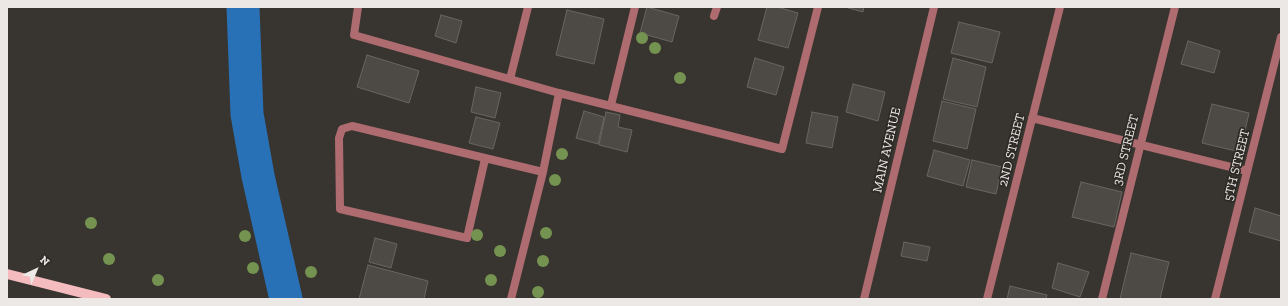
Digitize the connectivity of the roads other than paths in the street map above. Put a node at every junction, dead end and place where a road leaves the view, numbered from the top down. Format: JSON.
{"nodes":[{"id":1,"x":358,"y":7,"type":"edge"},
{"id":2,"x":528,"y":7,"type":"edge"},
{"id":3,"x":635,"y":7,"type":"edge"},
{"id":4,"x":717,"y":7,"type":"edge"},
{"id":5,"x":818,"y":7,"type":"edge"},
{"id":6,"x":934,"y":7,"type":"edge"},
{"id":7,"x":1060,"y":7,"type":"edge"},
{"id":8,"x":1175,"y":7,"type":"edge"},
{"id":9,"x":714,"y":16,"type":"dead end"},
{"id":10,"x":1281,"y":37,"type":"edge"},
{"id":11,"x":510,"y":79,"type":"junction"},
{"id":12,"x":559,"y":93,"type":"junction"},
{"id":13,"x":611,"y":105,"type":"junction"},
{"id":14,"x":1032,"y":118,"type":"junction"},
{"id":15,"x":1140,"y":145,"type":"junction"},
{"id":16,"x":485,"y":159,"type":"junction"},
{"id":17,"x":1247,"y":171,"type":"junction"},
{"id":18,"x":543,"y":172,"type":"junction"},
{"id":19,"x":7,"y":274,"type":"edge"},
{"id":20,"x":106,"y":299,"type":"edge"},
{"id":21,"x":511,"y":299,"type":"edge"},
{"id":22,"x":864,"y":299,"type":"edge"},
{"id":23,"x":987,"y":299,"type":"edge"},
{"id":24,"x":1102,"y":299,"type":"edge"},
{"id":25,"x":1215,"y":299,"type":"edge"}],
"edges":[{"from":1,"to":11,"type":"street"},
{"from":2,"to":11,"type":"street"},
{"from":3,"to":13,"type":"street"},
{"from":4,"to":9,"type":"street"},
{"from":5,"to":13,"type":"street"},
{"from":6,"to":22,"type":"street","name":"MAIN AVENUE"},
{"from":7,"to":14,"type":"street","name":"2ND STREET"},
{"from":8,"to":15,"type":"street","name":"3RD STREET"},
{"from":10,"to":17,"type":"street","name":"5TH STREET"},
{"from":11,"to":12,"type":"street"},
{"from":12,"to":13,"type":"street"},
{"from":12,"to":18,"type":"street"},
{"from":14,"to":15,"type":"street"},
{"from":14,"to":23,"type":"street","name":"2ND STREET"},
{"from":15,"to":17,"type":"street"},
{"from":15,"to":24,"type":"street","name":"3RD STREET"},
{"from":16,"to":16,"type":"street"},
{"from":16,"to":18,"type":"street"},
{"from":17,"to":25,"type":"street","name":"5TH STREET"},
{"from":18,"to":21,"type":"street"},
{"from":19,"to":20,"type":"main road"}]}
